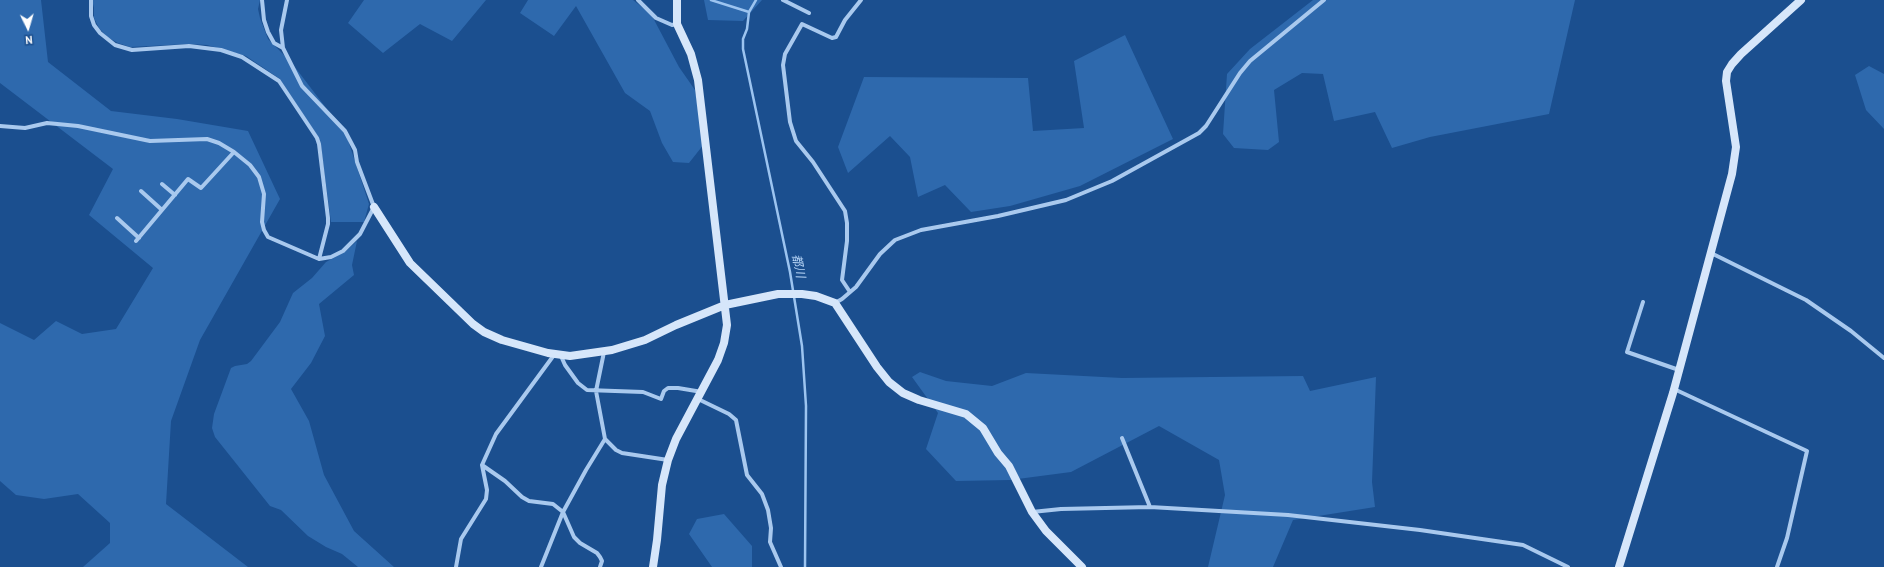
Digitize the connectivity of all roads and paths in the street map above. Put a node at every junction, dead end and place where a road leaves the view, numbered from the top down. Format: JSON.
{"nodes":[{"id":1,"x":91,"y":0,"type":"edge"},
{"id":2,"x":262,"y":0,"type":"edge"},
{"id":3,"x":287,"y":0,"type":"edge"},
{"id":4,"x":638,"y":0,"type":"edge"},
{"id":5,"x":677,"y":0,"type":"edge"},
{"id":6,"x":783,"y":0,"type":"edge"},
{"id":7,"x":861,"y":0,"type":"edge"},
{"id":8,"x":1324,"y":0,"type":"edge"},
{"id":9,"x":1801,"y":0,"type":"edge"},
{"id":10,"x":809,"y":13,"type":"dead end"},
{"id":11,"x":677,"y":24,"type":"junction"},
{"id":12,"x":283,"y":48,"type":"junction"},
{"id":13,"x":0,"y":126,"type":"edge"},
{"id":14,"x":234,"y":152,"type":"junction"},
{"id":15,"x":162,"y":184,"type":"dead end"},
{"id":16,"x":141,"y":191,"type":"dead end"},
{"id":17,"x":175,"y":195,"type":"junction"},
{"id":18,"x":374,"y":207,"type":"junction"},
{"id":19,"x":162,"y":210,"type":"junction"},
{"id":20,"x":117,"y":218,"type":"dead end"},
{"id":21,"x":1711,"y":253,"type":"junction"},
{"id":22,"x":319,"y":259,"type":"junction"},
{"id":23,"x":850,"y":292,"type":"junction"},
{"id":24,"x":1643,"y":302,"type":"dead end"},
{"id":25,"x":835,"y":303,"type":"junction"},
{"id":26,"x":725,"y":305,"type":"junction"},
{"id":27,"x":604,"y":351,"type":"junction"},
{"id":28,"x":558,"y":355,"type":"junction"},
{"id":29,"x":1884,"y":358,"type":"edge"},
{"id":30,"x":1679,"y":370,"type":"junction"},
{"id":31,"x":1674,"y":389,"type":"junction"},
{"id":32,"x":596,"y":390,"type":"junction"},
{"id":33,"x":700,"y":396,"type":"junction"},
{"id":34,"x":1122,"y":438,"type":"dead end"},
{"id":35,"x":605,"y":439,"type":"junction"},
{"id":36,"x":668,"y":460,"type":"junction"},
{"id":37,"x":482,"y":465,"type":"junction"},
{"id":38,"x":1150,"y":507,"type":"junction"},
{"id":39,"x":563,"y":512,"type":"junction"},
{"id":40,"x":1032,"y":512,"type":"junction"},
{"id":41,"x":456,"y":567,"type":"edge"},
{"id":42,"x":541,"y":567,"type":"edge"},
{"id":43,"x":600,"y":567,"type":"edge"},
{"id":44,"x":653,"y":567,"type":"edge"},
{"id":45,"x":781,"y":567,"type":"edge"},
{"id":46,"x":1082,"y":567,"type":"edge"},
{"id":47,"x":1568,"y":567,"type":"edge"},
{"id":48,"x":1619,"y":567,"type":"edge"},
{"id":49,"x":1777,"y":567,"type":"edge"}],
"edges":[{"from":1,"to":22,"type":"street"},
{"from":2,"to":12,"type":"street"},
{"from":3,"to":12,"type":"street"},
{"from":4,"to":11,"type":"street"},
{"from":5,"to":11,"type":"street"},
{"from":6,"to":10,"type":"street"},
{"from":7,"to":23,"type":"street"},
{"from":8,"to":23,"type":"street"},
{"from":9,"to":21,"type":"street"},
{"from":11,"to":26,"type":"street"},
{"from":12,"to":18,"type":"street"},
{"from":13,"to":14,"type":"street"},
{"from":14,"to":17,"type":"street"},
{"from":14,"to":22,"type":"street"},
{"from":15,"to":17,"type":"street"},
{"from":16,"to":19,"type":"street"},
{"from":17,"to":19,"type":"street"},
{"from":18,"to":22,"type":"street"},
{"from":18,"to":28,"type":"street"},
{"from":19,"to":20,"type":"street"},
{"from":21,"to":29,"type":"street"},
{"from":21,"to":30,"type":"street"},
{"from":23,"to":25,"type":"street"},
{"from":24,"to":30,"type":"street"},
{"from":25,"to":26,"type":"street"},
{"from":25,"to":40,"type":"street"},
{"from":26,"to":27,"type":"street"},
{"from":26,"to":33,"type":"street"},
{"from":27,"to":28,"type":"street"},
{"from":27,"to":32,"type":"street"},
{"from":28,"to":32,"type":"street"},
{"from":28,"to":37,"type":"street"},
{"from":30,"to":31,"type":"street"},
{"from":31,"to":48,"type":"street"},
{"from":31,"to":49,"type":"street"},
{"from":32,"to":33,"type":"street"},
{"from":32,"to":35,"type":"street"},
{"from":33,"to":36,"type":"street"},
{"from":33,"to":45,"type":"street"},
{"from":34,"to":38,"type":"street"},
{"from":35,"to":36,"type":"street"},
{"from":35,"to":39,"type":"street"},
{"from":36,"to":44,"type":"street"},
{"from":37,"to":39,"type":"street"},
{"from":37,"to":41,"type":"street"},
{"from":38,"to":40,"type":"street"},
{"from":38,"to":47,"type":"street"},
{"from":39,"to":42,"type":"street"},
{"from":39,"to":43,"type":"street"},
{"from":40,"to":46,"type":"street"}]}
